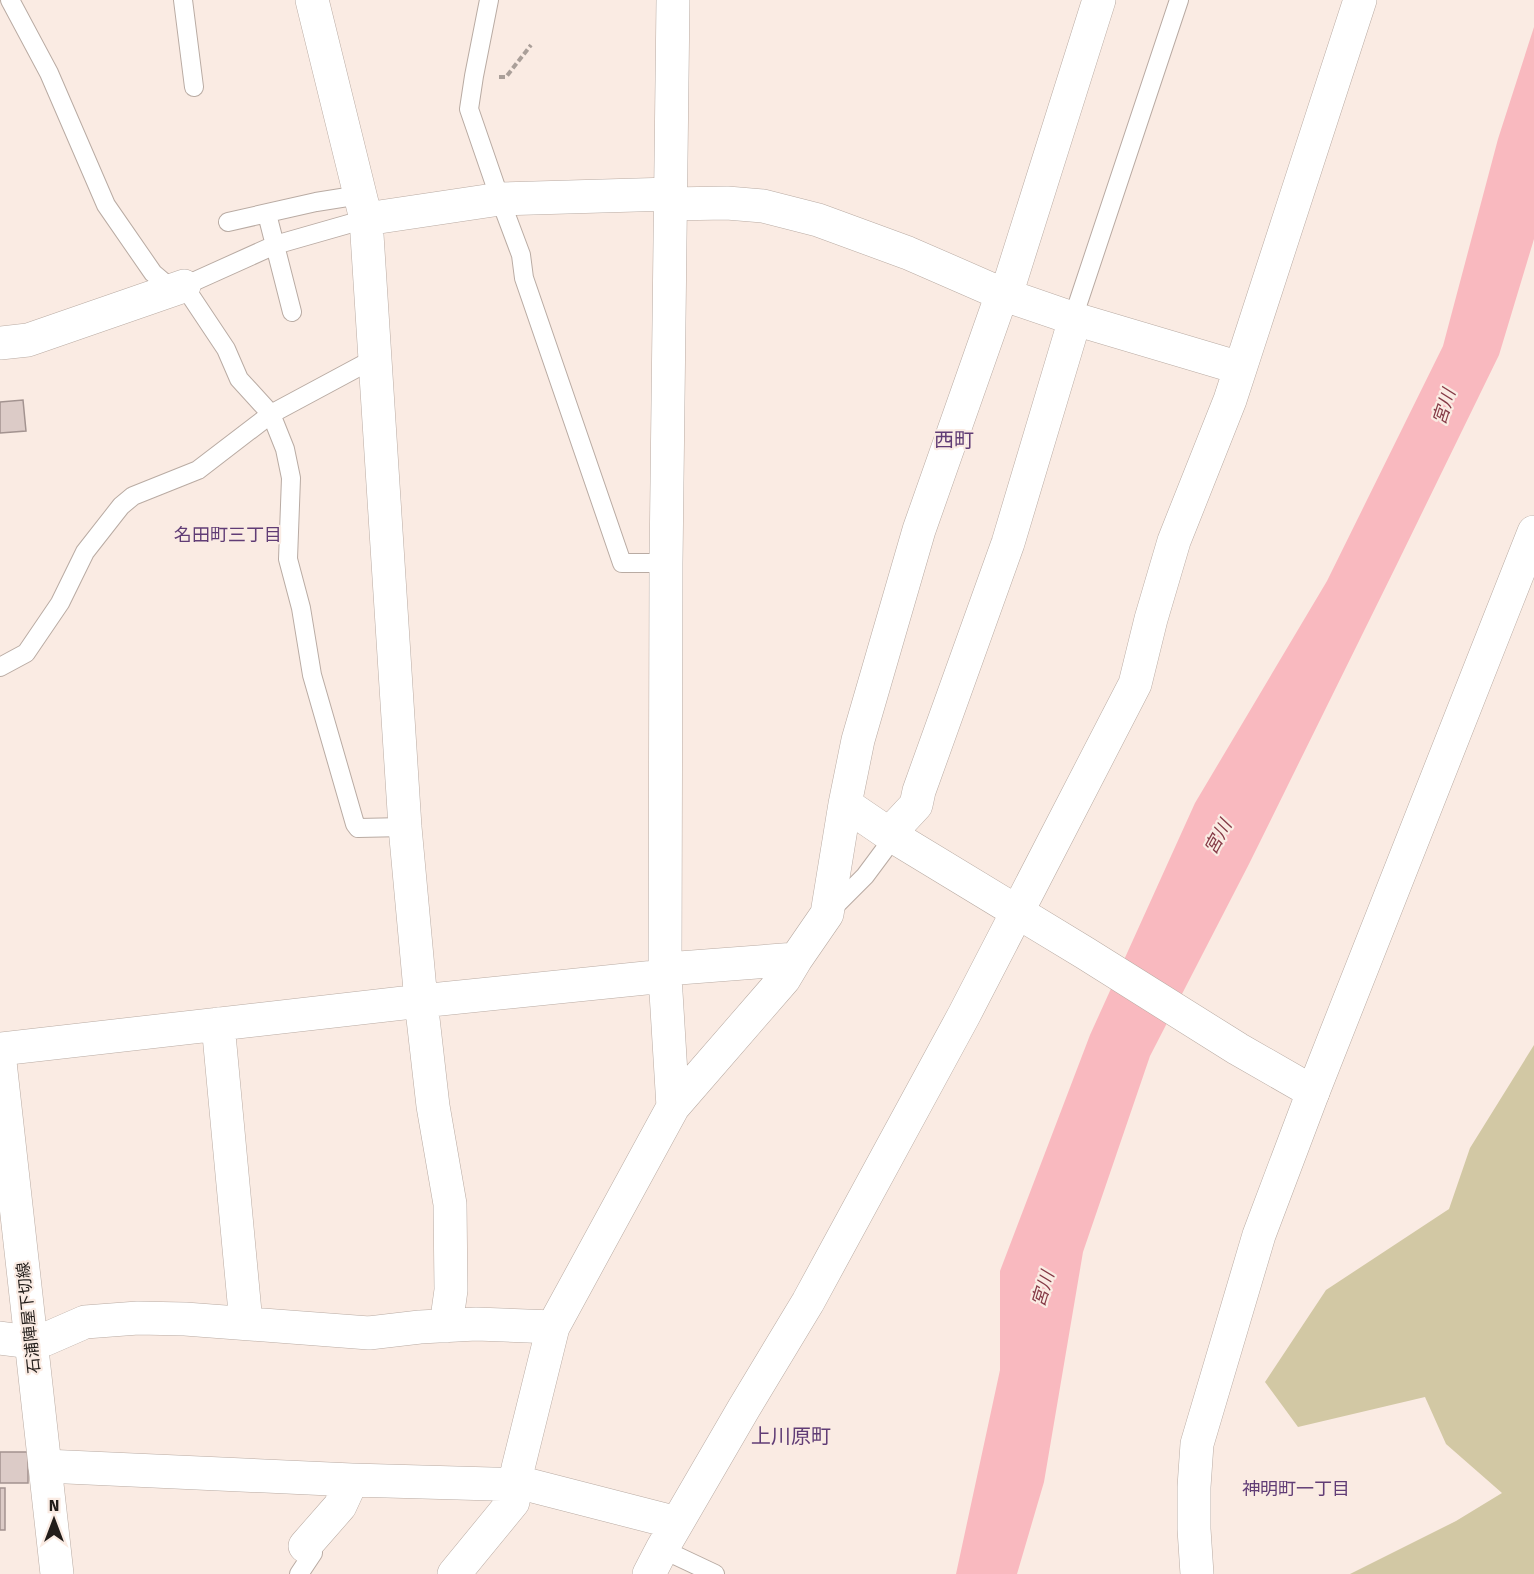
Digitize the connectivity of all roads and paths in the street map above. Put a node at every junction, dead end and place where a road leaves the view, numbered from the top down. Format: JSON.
{"nodes":[{"id":1,"x":10,"y":0,"type":"edge"},
{"id":2,"x":183,"y":0,"type":"edge"},
{"id":3,"x":312,"y":0,"type":"edge"},
{"id":4,"x":489,"y":0,"type":"edge"},
{"id":5,"x":673,"y":0,"type":"edge"},
{"id":6,"x":1099,"y":0,"type":"edge"},
{"id":7,"x":1179,"y":0,"type":"edge"},
{"id":8,"x":1360,"y":0,"type":"edge"},
{"id":9,"x":531,"y":45,"type":"dead end"},
{"id":10,"x":474,"y":76,"type":"junction"},
{"id":11,"x":194,"y":87,"type":"dead end"},
{"id":12,"x":500,"y":199,"type":"junction"},
{"id":13,"x":671,"y":199,"type":"junction"},
{"id":14,"x":363,"y":207,"type":"junction"},
{"id":15,"x":267,"y":214,"type":"junction"},
{"id":16,"x":228,"y":222,"type":"dead end"},
{"id":17,"x":275,"y":245,"type":"junction"},
{"id":18,"x":178,"y":288,"type":"junction"},
{"id":19,"x":1004,"y":294,"type":"junction"},
{"id":20,"x":292,"y":312,"type":"dead end"},
{"id":21,"x":1074,"y":318,"type":"junction"},
{"id":22,"x":0,"y":343,"type":"edge"},
{"id":23,"x":375,"y":360,"type":"junction"},
{"id":24,"x":1240,"y":368,"type":"junction"},
{"id":25,"x":271,"y":414,"type":"junction"},
{"id":26,"x":1534,"y":532,"type":"edge"},
{"id":27,"x":666,"y":563,"type":"junction"},
{"id":28,"x":0,"y":667,"type":"edge"},
{"id":29,"x":845,"y":804,"type":"junction"},
{"id":30,"x":405,"y":827,"type":"junction"},
{"id":31,"x":892,"y":835,"type":"junction"},
{"id":32,"x":1018,"y":911,"type":"junction"},
{"id":33,"x":827,"y":914,"type":"junction"},
{"id":34,"x":796,"y":959,"type":"junction"},
{"id":35,"x":665,"y":972,"type":"junction"},
{"id":36,"x":420,"y":1001,"type":"junction"},
{"id":37,"x":218,"y":1024,"type":"junction"},
{"id":38,"x":0,"y":1048,"type":"edge"},
{"id":39,"x":0,"y":1062,"type":"edge"},
{"id":40,"x":1313,"y":1092,"type":"junction"},
{"id":41,"x":673,"y":1107,"type":"junction"},
{"id":42,"x":246,"y":1323,"type":"junction"},
{"id":43,"x":446,"y":1326,"type":"junction"},
{"id":44,"x":553,"y":1327,"type":"junction"},
{"id":45,"x":15,"y":1340,"type":"edge"},
{"id":46,"x":45,"y":1466,"type":"junction"},
{"id":47,"x":352,"y":1480,"type":"junction"},
{"id":48,"x":516,"y":1484,"type":"junction"},
{"id":49,"x":663,"y":1549,"type":"edge"},
{"id":50,"x":302,"y":1560,"type":"edge"},
{"id":51,"x":57,"y":1574,"type":"edge"},
{"id":52,"x":454,"y":1574,"type":"edge"},
{"id":53,"x":715,"y":1574,"type":"edge"},
{"id":54,"x":1197,"y":1574,"type":"edge"}],
"edges":[{"from":1,"to":18,"type":"lane"},
{"from":2,"to":11,"type":"lane"},
{"from":3,"to":14,"type":"street"},
{"from":4,"to":10,"type":"lane"},
{"from":5,"to":13,"type":"street"},
{"from":6,"to":19,"type":"street"},
{"from":7,"to":21,"type":"lane"},
{"from":8,"to":24,"type":"street"},
{"from":9,"to":10,"type":"path"},
{"from":10,"to":12,"type":"lane"},
{"from":12,"to":13,"type":"street"},
{"from":12,"to":14,"type":"street"},
{"from":12,"to":27,"type":"lane"},
{"from":13,"to":19,"type":"street"},
{"from":13,"to":27,"type":"street"},
{"from":14,"to":15,"type":"lane"},
{"from":14,"to":17,"type":"lane"},
{"from":14,"to":23,"type":"street"},
{"from":15,"to":16,"type":"lane"},
{"from":15,"to":17,"type":"lane"},
{"from":17,"to":18,"type":"lane"},
{"from":17,"to":20,"type":"lane"},
{"from":18,"to":22,"type":"street"},
{"from":18,"to":25,"type":"lane"},
{"from":19,"to":21,"type":"street"},
{"from":19,"to":29,"type":"street"},
{"from":21,"to":24,"type":"street"},
{"from":21,"to":31,"type":"street"},
{"from":23,"to":25,"type":"lane"},
{"from":23,"to":30,"type":"street"},
{"from":24,"to":32,"type":"street"},
{"from":25,"to":28,"type":"lane"},
{"from":25,"to":30,"type":"lane"},
{"from":26,"to":40,"type":"street"},
{"from":27,"to":35,"type":"street"},
{"from":29,"to":31,"type":"street"},
{"from":29,"to":33,"type":"street"},
{"from":30,"to":36,"type":"street"},
{"from":31,"to":32,"type":"street"},
{"from":31,"to":33,"type":"lane"},
{"from":32,"to":40,"type":"street"},
{"from":32,"to":49,"type":"street"},
{"from":33,"to":34,"type":"street"},
{"from":34,"to":35,"type":"street"},
{"from":34,"to":41,"type":"street"},
{"from":35,"to":36,"type":"street"},
{"from":35,"to":41,"type":"street"},
{"from":36,"to":37,"type":"street"},
{"from":36,"to":43,"type":"street"},
{"from":37,"to":38,"type":"street"},
{"from":37,"to":42,"type":"street"},
{"from":39,"to":45,"type":"street","name":"石浦陣屋下切線"},
{"from":40,"to":54,"type":"street"},
{"from":41,"to":44,"type":"street"},
{"from":42,"to":43,"type":"street"},
{"from":42,"to":45,"type":"street"},
{"from":43,"to":44,"type":"street"},
{"from":44,"to":48,"type":"street"},
{"from":45,"to":46,"type":"street","name":"石浦陣屋下切線"},
{"from":46,"to":47,"type":"street"},
{"from":46,"to":51,"type":"street","name":"石浦陣屋下切線"},
{"from":47,"to":48,"type":"street"},
{"from":47,"to":50,"type":"street"},
{"from":48,"to":49,"type":"street"},
{"from":48,"to":52,"type":"street"},
{"from":49,"to":53,"type":"lane"}]}
